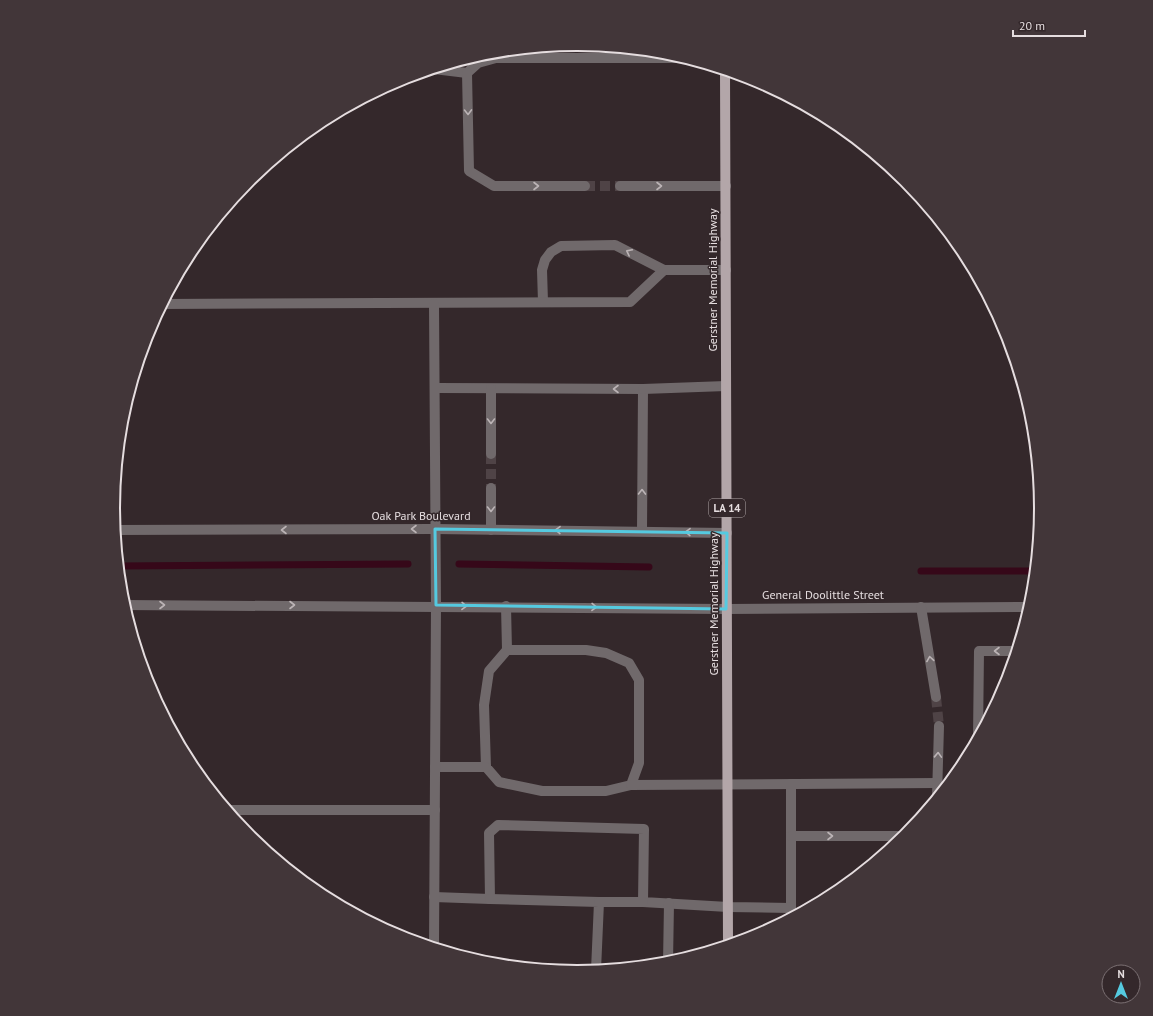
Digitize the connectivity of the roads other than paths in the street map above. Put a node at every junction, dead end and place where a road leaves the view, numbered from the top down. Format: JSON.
{"nodes":[{"id":1,"x":499,"y":58,"type":"edge"},
{"id":2,"x":654,"y":58,"type":"edge"},
{"id":3,"x":492,"y":59,"type":"edge"},
{"id":4,"x":446,"y":70,"type":"edge"},
{"id":5,"x":467,"y":73,"type":"junction"},
{"id":6,"x":725,"y":76,"type":"edge"},
{"id":7,"x":585,"y":186,"type":"tunnel mouth"},
{"id":8,"x":620,"y":186,"type":"tunnel mouth"},
{"id":9,"x":726,"y":186,"type":"junction"},
{"id":10,"x":664,"y":270,"type":"junction"},
{"id":11,"x":726,"y":270,"type":"junction"},
{"id":12,"x":543,"y":302,"type":"junction"},
{"id":13,"x":168,"y":304,"type":"edge"},
{"id":14,"x":434,"y":304,"type":"junction"},
{"id":15,"x":726,"y":386,"type":"junction"},
{"id":16,"x":435,"y":388,"type":"junction"},
{"id":17,"x":491,"y":389,"type":"junction"},
{"id":18,"x":643,"y":389,"type":"junction"},
{"id":19,"x":491,"y":454,"type":"tunnel mouth"},
{"id":20,"x":491,"y":488,"type":"tunnel mouth"},
{"id":21,"x":435,"y":529,"type":"junction"},
{"id":22,"x":120,"y":530,"type":"edge"},
{"id":23,"x":491,"y":530,"type":"junction"},
{"id":24,"x":642,"y":531,"type":"junction"},
{"id":25,"x":727,"y":533,"type":"junction"},
{"id":26,"x":130,"y":605,"type":"edge"},
{"id":27,"x":436,"y":606,"type":"junction"},
{"id":28,"x":506,"y":606,"type":"junction"},
{"id":29,"x":1023,"y":607,"type":"edge"},
{"id":30,"x":921,"y":608,"type":"junction"},
{"id":31,"x":726,"y":609,"type":"junction"},
{"id":32,"x":507,"y":650,"type":"junction"},
{"id":33,"x":1010,"y":651,"type":"edge"},
{"id":34,"x":936,"y":697,"type":"tunnel mouth"},
{"id":35,"x":978,"y":725,"type":"edge"},
{"id":36,"x":939,"y":726,"type":"tunnel mouth"},
{"id":37,"x":435,"y":767,"type":"junction"},
{"id":38,"x":486,"y":767,"type":"junction"},
{"id":39,"x":937,"y":783,"type":"junction"},
{"id":40,"x":791,"y":784,"type":"junction"},
{"id":41,"x":631,"y":785,"type":"junction"},
{"id":42,"x":727,"y":785,"type":"junction"},
{"id":43,"x":937,"y":788,"type":"edge"},
{"id":44,"x":234,"y":810,"type":"edge"},
{"id":45,"x":435,"y":810,"type":"junction"},
{"id":46,"x":791,"y":836,"type":"junction"},
{"id":47,"x":895,"y":836,"type":"edge"},
{"id":48,"x":434,"y":897,"type":"junction"},
{"id":49,"x":490,"y":899,"type":"junction"},
{"id":50,"x":600,"y":902,"type":"junction"},
{"id":51,"x":643,"y":902,"type":"junction"},
{"id":52,"x":669,"y":903,"type":"junction"},
{"id":53,"x":728,"y":907,"type":"junction"},
{"id":54,"x":791,"y":912,"type":"edge"},
{"id":55,"x":728,"y":939,"type":"edge"},
{"id":56,"x":434,"y":942,"type":"edge"},
{"id":57,"x":668,"y":955,"type":"edge"},
{"id":58,"x":596,"y":964,"type":"edge"}],
"edges":[{"from":1,"to":2,"type":"street"},
{"from":3,"to":5,"type":"street"},
{"from":4,"to":5,"type":"street"},
{"from":5,"to":7,"type":"street","one_way":true},
{"from":6,"to":9,"type":"main road","name":"Gerstner Memorial Highway","number":"LA 14"},
{"from":8,"to":9,"type":"street","one_way":true},
{"from":9,"to":11,"type":"main road","name":"Gerstner Memorial Highway","number":"LA 14"},
{"from":10,"to":11,"type":"street"},
{"from":10,"to":12,"type":"street"},
{"from":10,"to":12,"type":"street","one_way":true},
{"from":11,"to":15,"type":"main road","name":"Gerstner Memorial Highway","number":"LA 14"},
{"from":12,"to":14,"type":"street"},
{"from":13,"to":14,"type":"street"},
{"from":14,"to":16,"type":"street"},
{"from":15,"to":18,"type":"street"},
{"from":15,"to":25,"type":"main road","name":"Gerstner Memorial Highway","number":"LA 14"},
{"from":16,"to":17,"type":"street"},
{"from":16,"to":21,"type":"street"},
{"from":18,"to":17,"type":"street","one_way":true},
{"from":17,"to":19,"type":"street","one_way":true},
{"from":24,"to":18,"type":"street","one_way":true},
{"from":20,"to":23,"type":"street","one_way":true},
{"from":21,"to":22,"type":"street","name":"Oak Park Boulevard","one_way":true},
{"from":21,"to":23,"type":"street","name":"Oak Park Boulevard"},
{"from":21,"to":27,"type":"street"},
{"from":24,"to":23,"type":"street","name":"Oak Park Boulevard","one_way":true},
{"from":25,"to":24,"type":"street","name":"Oak Park Boulevard","one_way":true},
{"from":25,"to":31,"type":"main road","name":"Gerstner Memorial Highway","number":"LA 14"},
{"from":26,"to":27,"type":"street","one_way":true},
{"from":27,"to":28,"type":"street","one_way":true},
{"from":27,"to":37,"type":"street"},
{"from":28,"to":31,"type":"street","one_way":true},
{"from":28,"to":32,"type":"street"},
{"from":29,"to":30,"type":"street","name":"General Doolittle Street"},
{"from":30,"to":31,"type":"street","name":"General Doolittle Street"},
{"from":34,"to":30,"type":"street","one_way":true},
{"from":31,"to":42,"type":"main road","name":"Gerstner Memorial Highway","number":"LA 14"},
{"from":32,"to":38,"type":"street"},
{"from":32,"to":41,"type":"street"},
{"from":33,"to":35,"type":"street","one_way":true},
{"from":39,"to":36,"type":"street","one_way":true},
{"from":37,"to":38,"type":"street"},
{"from":37,"to":45,"type":"street"},
{"from":38,"to":41,"type":"street"},
{"from":39,"to":40,"type":"street"},
{"from":39,"to":43,"type":"street"},
{"from":40,"to":42,"type":"street"},
{"from":40,"to":46,"type":"street"},
{"from":41,"to":42,"type":"street"},
{"from":42,"to":53,"type":"main road","name":"Gerstner Memorial Highway","number":"LA 14"},
{"from":44,"to":45,"type":"street"},
{"from":45,"to":48,"type":"street"},
{"from":46,"to":47,"type":"street","one_way":true},
{"from":46,"to":54,"type":"street"},
{"from":48,"to":49,"type":"street"},
{"from":48,"to":56,"type":"street"},
{"from":49,"to":50,"type":"street"},
{"from":49,"to":51,"type":"street"},
{"from":50,"to":51,"type":"street"},
{"from":50,"to":58,"type":"street"},
{"from":51,"to":52,"type":"street"},
{"from":52,"to":53,"type":"street"},
{"from":52,"to":57,"type":"street"},
{"from":53,"to":54,"type":"street"},
{"from":53,"to":55,"type":"main road","name":"Gerstner Memorial Highway","number":"LA 14"}]}
